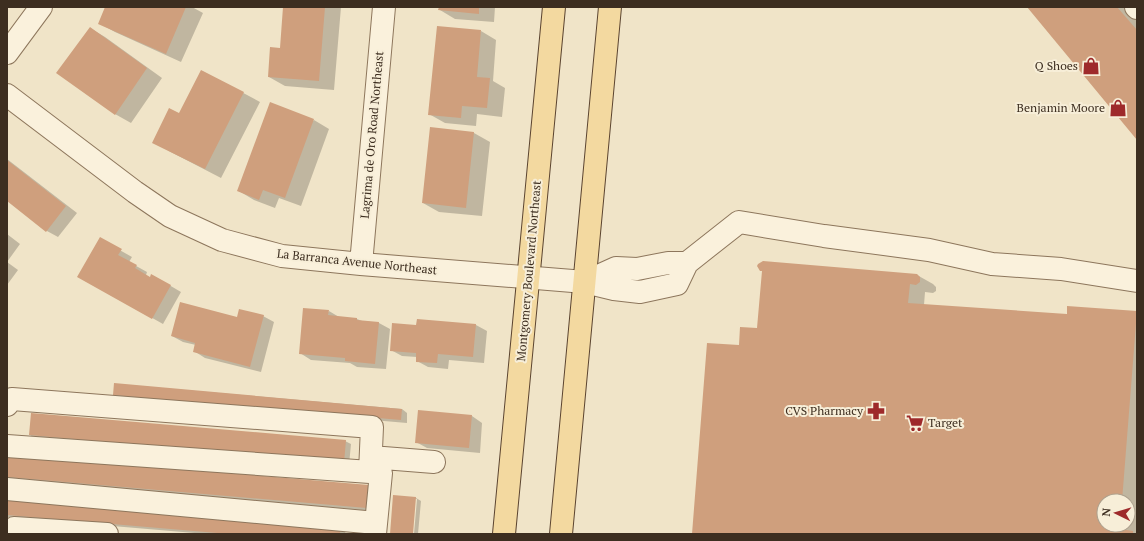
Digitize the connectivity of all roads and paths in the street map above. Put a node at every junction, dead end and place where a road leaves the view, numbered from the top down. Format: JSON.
{"nodes":[{"id":1,"x":41,"y":7,"type":"edge"},
{"id":2,"x":384,"y":7,"type":"edge"},
{"id":3,"x":554,"y":7,"type":"edge"},
{"id":4,"x":610,"y":7,"type":"edge"},
{"id":5,"x":7,"y":53,"type":"edge"},
{"id":6,"x":7,"y":95,"type":"edge"},
{"id":7,"x":361,"y":264,"type":"junction"},
{"id":8,"x":528,"y":277,"type":"junction"},
{"id":9,"x":1137,"y":281,"type":"edge"},
{"id":10,"x":585,"y":282,"type":"junction"},
{"id":11,"x":7,"y":405,"type":"edge"},
{"id":12,"x":7,"y":446,"type":"edge"},
{"id":13,"x":434,"y":462,"type":"dead end"},
{"id":14,"x":370,"y":465,"type":"junction"},
{"id":15,"x":7,"y":489,"type":"edge"},
{"id":16,"x":375,"y":528,"type":"edge"},
{"id":17,"x":11,"y":530,"type":"edge"},
{"id":18,"x":106,"y":534,"type":"edge"},
{"id":19,"x":504,"y":534,"type":"edge"},
{"id":20,"x":561,"y":534,"type":"edge"}],
"edges":[{"from":1,"to":5,"type":"street"},
{"from":2,"to":7,"type":"street","name":"Lagrima de Oro Road Northeast"},
{"from":3,"to":8,"type":"main road","name":"Montgomery Boulevard Northeast"},
{"from":4,"to":10,"type":"main road"},
{"from":6,"to":7,"type":"street","name":"La Barranca Avenue Northeast"},
{"from":7,"to":8,"type":"street","name":"La Barranca Avenue Northeast"},
{"from":8,"to":10,"type":"street","name":"La Barranca Avenue Northeast"},
{"from":8,"to":19,"type":"main road","name":"Montgomery Boulevard Northeast"},
{"from":9,"to":10,"type":"street","name":"La Barranca Avenue Northeast"},
{"from":10,"to":20,"type":"main road"},
{"from":11,"to":14,"type":"street"},
{"from":12,"to":14,"type":"street"},
{"from":13,"to":14,"type":"street"},
{"from":14,"to":16,"type":"street"},
{"from":15,"to":16,"type":"street"},
{"from":17,"to":18,"type":"street"}]}
